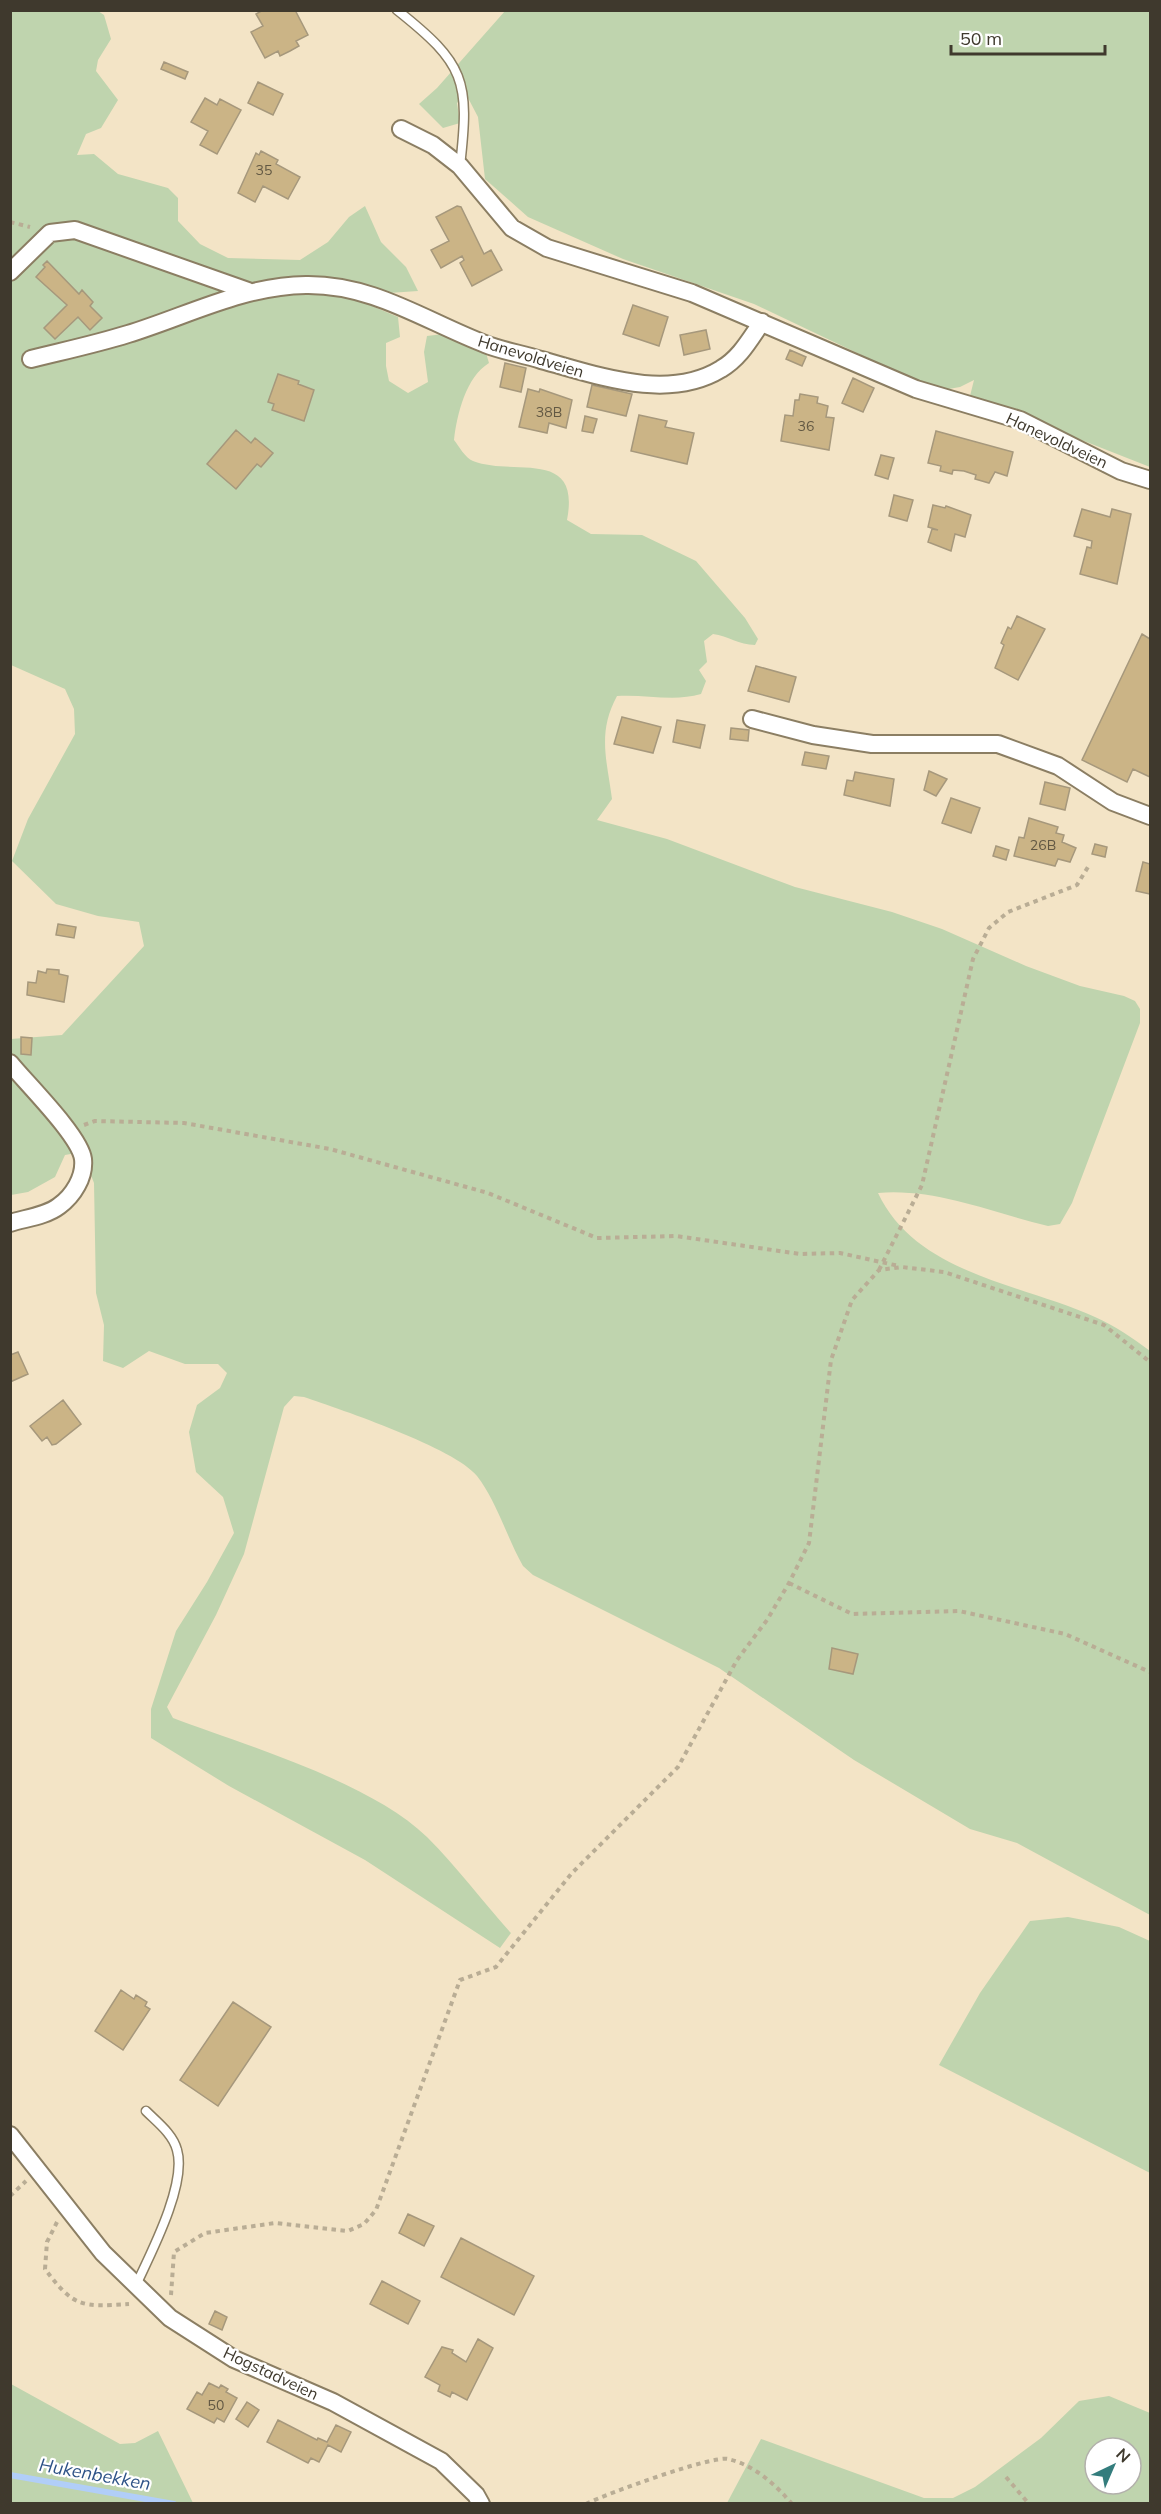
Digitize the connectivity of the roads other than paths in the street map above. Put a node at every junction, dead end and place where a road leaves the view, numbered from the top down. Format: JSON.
{"nodes":[{"id":1,"x":397,"y":10,"type":"edge"},
{"id":2,"x":401,"y":129,"type":"dead end"},
{"id":3,"x":460,"y":166,"type":"junction"},
{"id":4,"x":10,"y":272,"type":"edge"},
{"id":5,"x":248,"y":291,"type":"junction"},
{"id":6,"x":762,"y":321,"type":"junction"},
{"id":7,"x":31,"y":359,"type":"dead end"},
{"id":8,"x":1150,"y":480,"type":"edge"},
{"id":9,"x":752,"y":719,"type":"dead end"},
{"id":10,"x":1150,"y":816,"type":"edge"},
{"id":11,"x":10,"y":1063,"type":"edge"},
{"id":12,"x":10,"y":1223,"type":"edge"},
{"id":13,"x":146,"y":2111,"type":"dead end"},
{"id":14,"x":10,"y":2135,"type":"edge"},
{"id":15,"x":136,"y":2285,"type":"junction"},
{"id":16,"x":481,"y":2504,"type":"edge"}],
"edges":[{"from":1,"to":3,"type":"lane"},
{"from":2,"to":3,"type":"street","name":"Hanevoldveien"},
{"from":3,"to":6,"type":"street","name":"Hanevoldveien"},
{"from":4,"to":5,"type":"street","name":"Hanevoldveien"},
{"from":5,"to":6,"type":"street","name":"Hanevoldveien"},
{"from":5,"to":7,"type":"street","name":"Hanevoldveien"},
{"from":6,"to":8,"type":"street","name":"Hanevoldveien"},
{"from":9,"to":10,"type":"street"},
{"from":11,"to":12,"type":"street"},
{"from":13,"to":15,"type":"lane"},
{"from":14,"to":15,"type":"street","name":"Hogstadveien"},
{"from":15,"to":16,"type":"street","name":"Hogstadveien"}]}
